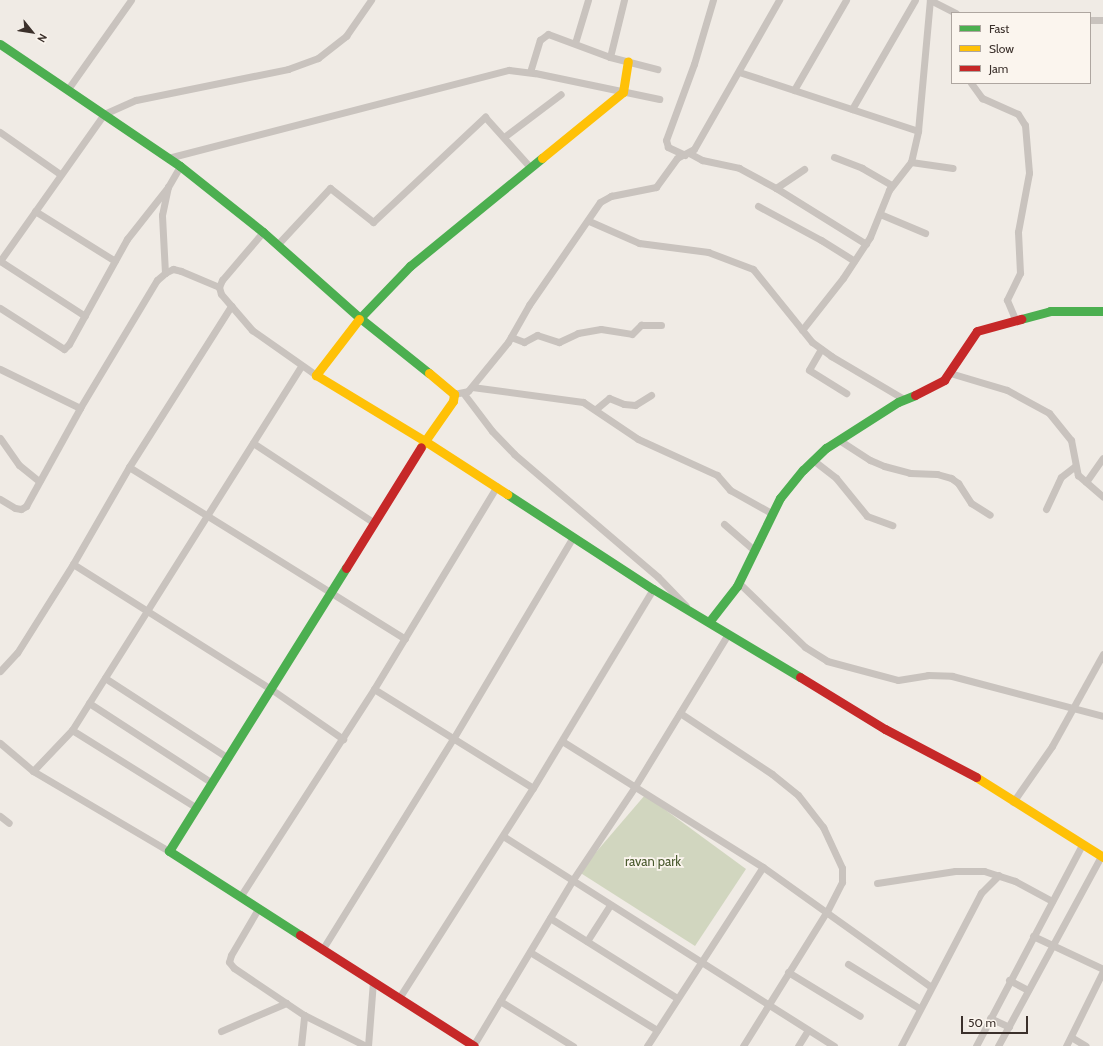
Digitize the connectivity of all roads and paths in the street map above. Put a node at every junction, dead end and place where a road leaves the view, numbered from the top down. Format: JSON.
{"nodes":[{"id":1,"x":131,"y":0,"type":"edge"},
{"id":2,"x":371,"y":0,"type":"edge"},
{"id":3,"x":588,"y":0,"type":"edge"},
{"id":4,"x":624,"y":0,"type":"edge"},
{"id":5,"x":713,"y":0,"type":"edge"},
{"id":6,"x":779,"y":0,"type":"edge"},
{"id":7,"x":846,"y":0,"type":"edge"},
{"id":8,"x":915,"y":0,"type":"edge"},
{"id":9,"x":954,"y":12,"type":"edge"},
{"id":10,"x":1091,"y":20,"type":"edge"},
{"id":11,"x":1103,"y":20,"type":"edge"},
{"id":12,"x":575,"y":43,"type":"junction"},
{"id":13,"x":0,"y":44,"type":"edge"},
{"id":14,"x":610,"y":57,"type":"junction"},
{"id":15,"x":628,"y":61,"type":"junction"},
{"id":16,"x":657,"y":69,"type":"dead end"},
{"id":17,"x":530,"y":72,"type":"junction"},
{"id":18,"x":739,"y":72,"type":"junction"},
{"id":19,"x":972,"y":84,"type":"edge"},
{"id":20,"x":68,"y":89,"type":"junction"},
{"id":21,"x":794,"y":90,"type":"junction"},
{"id":22,"x":623,"y":92,"type":"junction"},
{"id":23,"x":561,"y":94,"type":"dead end"},
{"id":24,"x":659,"y":99,"type":"dead end"},
{"id":25,"x":852,"y":109,"type":"junction"},
{"id":26,"x":104,"y":114,"type":"junction"},
{"id":27,"x":918,"y":131,"type":"junction"},
{"id":28,"x":0,"y":132,"type":"edge"},
{"id":29,"x":504,"y":137,"type":"junction"},
{"id":30,"x":687,"y":154,"type":"junction"},
{"id":31,"x":834,"y":157,"type":"dead end"},
{"id":32,"x":168,"y":158,"type":"junction"},
{"id":33,"x":911,"y":162,"type":"junction"},
{"id":34,"x":180,"y":166,"type":"junction"},
{"id":35,"x":530,"y":167,"type":"junction"},
{"id":36,"x":953,"y":168,"type":"dead end"},
{"id":37,"x":804,"y":169,"type":"dead end"},
{"id":38,"x":60,"y":174,"type":"junction"},
{"id":39,"x":892,"y":185,"type":"junction"},
{"id":40,"x":168,"y":188,"type":"junction"},
{"id":41,"x":776,"y":188,"type":"junction"},
{"id":42,"x":758,"y":206,"type":"dead end"},
{"id":43,"x":35,"y":211,"type":"junction"},
{"id":44,"x":880,"y":214,"type":"junction"},
{"id":45,"x":589,"y":221,"type":"junction"},
{"id":46,"x":263,"y":232,"type":"junction"},
{"id":47,"x":925,"y":233,"type":"dead end"},
{"id":48,"x":866,"y":244,"type":"junction"},
{"id":49,"x":277,"y":245,"type":"junction"},
{"id":50,"x":0,"y":261,"type":"edge"},
{"id":51,"x":115,"y":261,"type":"junction"},
{"id":52,"x":854,"y":261,"type":"junction"},
{"id":53,"x":165,"y":273,"type":"junction"},
{"id":54,"x":219,"y":286,"type":"junction"},
{"id":55,"x":231,"y":306,"type":"junction"},
{"id":56,"x":0,"y":308,"type":"edge"},
{"id":57,"x":1103,"y":311,"type":"edge"},
{"id":58,"x":85,"y":316,"type":"junction"},
{"id":59,"x":360,"y":318,"type":"junction"},
{"id":60,"x":1015,"y":319,"type":"junction"},
{"id":61,"x":661,"y":326,"type":"dead end"},
{"id":62,"x":802,"y":330,"type":"junction"},
{"id":63,"x":511,"y":337,"type":"junction"},
{"id":64,"x":821,"y":349,"type":"junction"},
{"id":65,"x":301,"y":366,"type":"junction"},
{"id":66,"x":0,"y":369,"type":"edge"},
{"id":67,"x":950,"y":373,"type":"junction"},
{"id":68,"x":316,"y":375,"type":"junction"},
{"id":69,"x":472,"y":387,"type":"junction"},
{"id":70,"x":846,"y":393,"type":"dead end"},
{"id":71,"x":454,"y":394,"type":"junction"},
{"id":72,"x":464,"y":394,"type":"junction"},
{"id":73,"x":651,"y":395,"type":"dead end"},
{"id":74,"x":904,"y":399,"type":"junction"},
{"id":75,"x":80,"y":408,"type":"junction"},
{"id":76,"x":596,"y":409,"type":"junction"},
{"id":77,"x":0,"y":438,"type":"edge"},
{"id":78,"x":838,"y":440,"type":"junction"},
{"id":79,"x":424,"y":441,"type":"junction"},
{"id":80,"x":253,"y":443,"type":"junction"},
{"id":81,"x":1103,"y":458,"type":"edge"},
{"id":82,"x":813,"y":460,"type":"junction"},
{"id":83,"x":1074,"y":466,"type":"junction"},
{"id":84,"x":128,"y":467,"type":"junction"},
{"id":85,"x":40,"y":481,"type":"junction"},
{"id":86,"x":1086,"y":482,"type":"junction"},
{"id":87,"x":497,"y":486,"type":"junction"},
{"id":88,"x":1103,"y":497,"type":"edge"},
{"id":89,"x":0,"y":499,"type":"edge"},
{"id":90,"x":1046,"y":509,"type":"dead end"},
{"id":91,"x":773,"y":514,"type":"junction"},
{"id":92,"x":207,"y":515,"type":"junction"},
{"id":93,"x":990,"y":515,"type":"dead end"},
{"id":94,"x":373,"y":522,"type":"junction"},
{"id":95,"x":724,"y":524,"type":"dead end"},
{"id":96,"x":892,"y":525,"type":"dead end"},
{"id":97,"x":573,"y":537,"type":"junction"},
{"id":98,"x":755,"y":551,"type":"junction"},
{"id":99,"x":73,"y":564,"type":"junction"},
{"id":100,"x":739,"y":583,"type":"junction"},
{"id":101,"x":653,"y":588,"type":"junction"},
{"id":102,"x":331,"y":593,"type":"junction"},
{"id":103,"x":147,"y":611,"type":"junction"},
{"id":104,"x":690,"y":611,"type":"junction"},
{"id":105,"x":709,"y":622,"type":"junction"},
{"id":106,"x":728,"y":634,"type":"junction"},
{"id":107,"x":405,"y":639,"type":"junction"},
{"id":108,"x":1102,"y":658,"type":"edge"},
{"id":109,"x":0,"y":671,"type":"edge"},
{"id":110,"x":105,"y":678,"type":"junction"},
{"id":111,"x":271,"y":689,"type":"junction"},
{"id":112,"x":374,"y":689,"type":"junction"},
{"id":113,"x":90,"y":703,"type":"junction"},
{"id":114,"x":1073,"y":708,"type":"junction"},
{"id":115,"x":680,"y":713,"type":"junction"},
{"id":116,"x":1103,"y":716,"type":"edge"},
{"id":117,"x":72,"y":730,"type":"junction"},
{"id":118,"x":453,"y":739,"type":"junction"},
{"id":119,"x":343,"y":740,"type":"junction"},
{"id":120,"x":562,"y":741,"type":"junction"},
{"id":121,"x":0,"y":743,"type":"edge"},
{"id":122,"x":228,"y":758,"type":"junction"},
{"id":123,"x":33,"y":772,"type":"junction"},
{"id":124,"x":212,"y":783,"type":"junction"},
{"id":125,"x":533,"y":788,"type":"junction"},
{"id":126,"x":634,"y":788,"type":"junction"},
{"id":127,"x":1013,"y":802,"type":"junction"},
{"id":128,"x":197,"y":808,"type":"junction"},
{"id":129,"x":0,"y":816,"type":"edge"},
{"id":130,"x":9,"y":823,"type":"dead end"},
{"id":131,"x":503,"y":836,"type":"junction"},
{"id":132,"x":1082,"y":845,"type":"junction"},
{"id":133,"x":168,"y":851,"type":"junction"},
{"id":134,"x":1102,"y":857,"type":"edge"},
{"id":135,"x":763,"y":867,"type":"junction"},
{"id":136,"x":999,"y":875,"type":"junction"},
{"id":137,"x":572,"y":881,"type":"junction"},
{"id":138,"x":877,"y":883,"type":"dead end"},
{"id":139,"x":240,"y":897,"type":"junction"},
{"id":140,"x":1052,"y":900,"type":"junction"},
{"id":141,"x":610,"y":905,"type":"junction"},
{"id":142,"x":258,"y":909,"type":"junction"},
{"id":143,"x":827,"y":911,"type":"junction"},
{"id":144,"x":550,"y":918,"type":"junction"},
{"id":145,"x":1033,"y":936,"type":"junction"},
{"id":146,"x":587,"y":941,"type":"junction"},
{"id":147,"x":1052,"y":945,"type":"junction"},
{"id":148,"x":322,"y":950,"type":"junction"},
{"id":149,"x":530,"y":952,"type":"junction"},
{"id":150,"x":701,"y":964,"type":"junction"},
{"id":151,"x":848,"y":964,"type":"dead end"},
{"id":152,"x":1103,"y":970,"type":"edge"},
{"id":153,"x":788,"y":972,"type":"junction"},
{"id":154,"x":1009,"y":980,"type":"junction"},
{"id":155,"x":374,"y":982,"type":"junction"},
{"id":156,"x":930,"y":986,"type":"junction"},
{"id":157,"x":1028,"y":990,"type":"junction"},
{"id":158,"x":399,"y":998,"type":"junction"},
{"id":159,"x":677,"y":998,"type":"junction"},
{"id":160,"x":500,"y":1001,"type":"junction"},
{"id":161,"x":286,"y":1003,"type":"junction"},
{"id":162,"x":767,"y":1005,"type":"junction"},
{"id":163,"x":920,"y":1008,"type":"junction"},
{"id":164,"x":304,"y":1016,"type":"junction"},
{"id":165,"x":860,"y":1016,"type":"dead end"},
{"id":166,"x":990,"y":1018,"type":"junction"},
{"id":167,"x":1008,"y":1027,"type":"junction"},
{"id":168,"x":657,"y":1030,"type":"junction"},
{"id":169,"x":808,"y":1030,"type":"junction"},
{"id":170,"x":221,"y":1031,"type":"dead end"},
{"id":171,"x":1071,"y":1037,"type":"junction"},
{"id":172,"x":299,"y":1045,"type":"edge"},
{"id":173,"x":367,"y":1046,"type":"edge"},
{"id":174,"x":473,"y":1046,"type":"edge"},
{"id":175,"x":573,"y":1046,"type":"edge"},
{"id":176,"x":647,"y":1046,"type":"edge"},
{"id":177,"x":743,"y":1046,"type":"edge"},
{"id":178,"x":798,"y":1046,"type":"edge"},
{"id":179,"x":834,"y":1046,"type":"edge"},
{"id":180,"x":901,"y":1046,"type":"edge"},
{"id":181,"x":976,"y":1046,"type":"edge"},
{"id":182,"x":998,"y":1046,"type":"edge"},
{"id":183,"x":1066,"y":1046,"type":"edge"},
{"id":184,"x":1086,"y":1046,"type":"edge"}],
"edges":[{"from":1,"to":20,"type":"street"},
{"from":2,"to":26,"type":"street"},
{"from":3,"to":12,"type":"street"},
{"from":4,"to":14,"type":"street"},
{"from":5,"to":30,"type":"street"},
{"from":6,"to":18,"type":"street"},
{"from":7,"to":21,"type":"street"},
{"from":8,"to":25,"type":"street"},
{"from":9,"to":27,"type":"street"},
{"from":10,"to":11,"type":"street"},
{"from":12,"to":14,"type":"street"},
{"from":12,"to":17,"type":"street"},
{"from":13,"to":20,"type":"street"},
{"from":14,"to":15,"type":"street"},
{"from":15,"to":16,"type":"street"},
{"from":15,"to":22,"type":"street"},
{"from":17,"to":22,"type":"street"},
{"from":17,"to":32,"type":"street"},
{"from":18,"to":21,"type":"street"},
{"from":18,"to":30,"type":"street"},
{"from":19,"to":60,"type":"street"},
{"from":20,"to":26,"type":"street"},
{"from":21,"to":25,"type":"street"},
{"from":22,"to":24,"type":"street"},
{"from":22,"to":35,"type":"street"},
{"from":23,"to":29,"type":"street"},
{"from":25,"to":27,"type":"street"},
{"from":26,"to":32,"type":"street"},
{"from":26,"to":38,"type":"street"},
{"from":27,"to":33,"type":"street"},
{"from":28,"to":38,"type":"street"},
{"from":29,"to":35,"type":"street"},
{"from":29,"to":49,"type":"street"},
{"from":30,"to":41,"type":"street"},
{"from":30,"to":45,"type":"street"},
{"from":31,"to":39,"type":"street"},
{"from":32,"to":34,"type":"street"},
{"from":33,"to":36,"type":"street"},
{"from":33,"to":39,"type":"street"},
{"from":34,"to":40,"type":"street"},
{"from":34,"to":46,"type":"street"},
{"from":35,"to":59,"type":"street"},
{"from":37,"to":41,"type":"street"},
{"from":38,"to":43,"type":"street"},
{"from":39,"to":44,"type":"street"},
{"from":40,"to":51,"type":"street"},
{"from":40,"to":53,"type":"street"},
{"from":41,"to":48,"type":"street"},
{"from":42,"to":52,"type":"street"},
{"from":43,"to":50,"type":"street"},
{"from":43,"to":51,"type":"street"},
{"from":44,"to":47,"type":"street"},
{"from":44,"to":48,"type":"street"},
{"from":45,"to":62,"type":"street"},
{"from":45,"to":63,"type":"street"},
{"from":46,"to":49,"type":"street"},
{"from":46,"to":54,"type":"street"},
{"from":48,"to":52,"type":"street"},
{"from":49,"to":59,"type":"street"},
{"from":50,"to":58,"type":"street"},
{"from":51,"to":58,"type":"street"},
{"from":52,"to":62,"type":"street"},
{"from":53,"to":54,"type":"street"},
{"from":53,"to":75,"type":"street"},
{"from":54,"to":55,"type":"street"},
{"from":55,"to":65,"type":"street"},
{"from":55,"to":84,"type":"street"},
{"from":56,"to":58,"type":"street"},
{"from":57,"to":60,"type":"street"},
{"from":59,"to":68,"type":"street"},
{"from":59,"to":71,"type":"street"},
{"from":60,"to":67,"type":"street"},
{"from":61,"to":63,"type":"street"},
{"from":62,"to":64,"type":"street"},
{"from":63,"to":69,"type":"street"},
{"from":64,"to":70,"type":"street"},
{"from":64,"to":74,"type":"street"},
{"from":65,"to":68,"type":"street"},
{"from":65,"to":80,"type":"street"},
{"from":66,"to":75,"type":"street"},
{"from":67,"to":74,"type":"street"},
{"from":67,"to":83,"type":"street"},
{"from":68,"to":79,"type":"street"},
{"from":69,"to":72,"type":"street"},
{"from":69,"to":76,"type":"street"},
{"from":71,"to":72,"type":"street"},
{"from":71,"to":79,"type":"street"},
{"from":72,"to":104,"type":"street"},
{"from":73,"to":76,"type":"street"},
{"from":74,"to":78,"type":"street"},
{"from":75,"to":85,"type":"street"},
{"from":76,"to":91,"type":"street"},
{"from":77,"to":85,"type":"street"},
{"from":78,"to":82,"type":"street"},
{"from":78,"to":93,"type":"street"},
{"from":79,"to":87,"type":"street"},
{"from":79,"to":94,"type":"street"},
{"from":80,"to":92,"type":"street"},
{"from":80,"to":94,"type":"street"},
{"from":81,"to":86,"type":"street"},
{"from":82,"to":91,"type":"street"},
{"from":82,"to":96,"type":"street"},
{"from":83,"to":86,"type":"street"},
{"from":83,"to":90,"type":"street"},
{"from":84,"to":92,"type":"street"},
{"from":84,"to":99,"type":"street"},
{"from":85,"to":89,"type":"street"},
{"from":86,"to":88,"type":"street"},
{"from":87,"to":97,"type":"street"},
{"from":87,"to":107,"type":"street"},
{"from":91,"to":98,"type":"street"},
{"from":92,"to":102,"type":"street"},
{"from":92,"to":103,"type":"street"},
{"from":94,"to":102,"type":"street"},
{"from":95,"to":98,"type":"street"},
{"from":97,"to":101,"type":"street"},
{"from":97,"to":118,"type":"street"},
{"from":98,"to":100,"type":"street"},
{"from":99,"to":103,"type":"street"},
{"from":99,"to":109,"type":"street"},
{"from":100,"to":105,"type":"street"},
{"from":100,"to":114,"type":"street"},
{"from":101,"to":104,"type":"street"},
{"from":101,"to":120,"type":"street"},
{"from":102,"to":107,"type":"street"},
{"from":102,"to":111,"type":"street"},
{"from":103,"to":110,"type":"street"},
{"from":103,"to":111,"type":"street"},
{"from":104,"to":105,"type":"street"},
{"from":105,"to":106,"type":"street"},
{"from":106,"to":115,"type":"street"},
{"from":106,"to":127,"type":"street"},
{"from":107,"to":112,"type":"street"},
{"from":108,"to":114,"type":"street"},
{"from":110,"to":113,"type":"street"},
{"from":110,"to":122,"type":"street"},
{"from":111,"to":119,"type":"street"},
{"from":111,"to":122,"type":"street"},
{"from":112,"to":118,"type":"street"},
{"from":112,"to":119,"type":"street"},
{"from":113,"to":117,"type":"street"},
{"from":113,"to":124,"type":"street"},
{"from":114,"to":116,"type":"street"},
{"from":114,"to":127,"type":"street"},
{"from":115,"to":126,"type":"street"},
{"from":115,"to":143,"type":"street"},
{"from":117,"to":123,"type":"street"},
{"from":117,"to":128,"type":"street"},
{"from":118,"to":125,"type":"street"},
{"from":118,"to":148,"type":"street"},
{"from":119,"to":139,"type":"street"},
{"from":120,"to":125,"type":"street"},
{"from":120,"to":126,"type":"street"},
{"from":121,"to":123,"type":"street"},
{"from":122,"to":124,"type":"street"},
{"from":123,"to":133,"type":"street"},
{"from":124,"to":128,"type":"street"},
{"from":125,"to":131,"type":"street"},
{"from":126,"to":135,"type":"street"},
{"from":126,"to":137,"type":"street"},
{"from":127,"to":132,"type":"street"},
{"from":128,"to":133,"type":"street"},
{"from":129,"to":130,"type":"street"},
{"from":131,"to":137,"type":"street"},
{"from":131,"to":158,"type":"street"},
{"from":132,"to":134,"type":"street"},
{"from":132,"to":140,"type":"street"},
{"from":133,"to":139,"type":"street"},
{"from":134,"to":147,"type":"street"},
{"from":135,"to":143,"type":"street"},
{"from":135,"to":150,"type":"street"},
{"from":136,"to":138,"type":"street"},
{"from":136,"to":140,"type":"street"},
{"from":136,"to":156,"type":"street"},
{"from":137,"to":141,"type":"street"},
{"from":137,"to":144,"type":"street"},
{"from":139,"to":142,"type":"street"},
{"from":140,"to":145,"type":"street"},
{"from":141,"to":146,"type":"street"},
{"from":141,"to":150,"type":"street"},
{"from":142,"to":148,"type":"street"},
{"from":142,"to":161,"type":"street"},
{"from":143,"to":153,"type":"street"},
{"from":143,"to":156,"type":"street"},
{"from":144,"to":146,"type":"street"},
{"from":144,"to":149,"type":"street"},
{"from":145,"to":147,"type":"street"},
{"from":145,"to":154,"type":"street"},
{"from":146,"to":159,"type":"street"},
{"from":147,"to":152,"type":"street"},
{"from":147,"to":157,"type":"street"},
{"from":148,"to":155,"type":"street"},
{"from":149,"to":160,"type":"street"},
{"from":149,"to":168,"type":"street"},
{"from":150,"to":159,"type":"street"},
{"from":150,"to":162,"type":"street"},
{"from":151,"to":163,"type":"street"},
{"from":152,"to":171,"type":"street"},
{"from":153,"to":162,"type":"street"},
{"from":153,"to":165,"type":"street"},
{"from":154,"to":157,"type":"street"},
{"from":154,"to":166,"type":"street"},
{"from":155,"to":158,"type":"street"},
{"from":155,"to":173,"type":"street"},
{"from":156,"to":163,"type":"street"},
{"from":157,"to":167,"type":"street"},
{"from":158,"to":174,"type":"street"},
{"from":159,"to":168,"type":"street"},
{"from":160,"to":174,"type":"street"},
{"from":160,"to":175,"type":"street"},
{"from":161,"to":164,"type":"street"},
{"from":161,"to":170,"type":"street"},
{"from":162,"to":169,"type":"street"},
{"from":162,"to":177,"type":"street"},
{"from":163,"to":180,"type":"street"},
{"from":164,"to":172,"type":"street"},
{"from":164,"to":173,"type":"street"},
{"from":166,"to":167,"type":"street"},
{"from":166,"to":181,"type":"street"},
{"from":167,"to":182,"type":"street"},
{"from":168,"to":176,"type":"street"},
{"from":169,"to":178,"type":"street"},
{"from":169,"to":179,"type":"street"},
{"from":171,"to":183,"type":"street"},
{"from":171,"to":184,"type":"street"}]}
